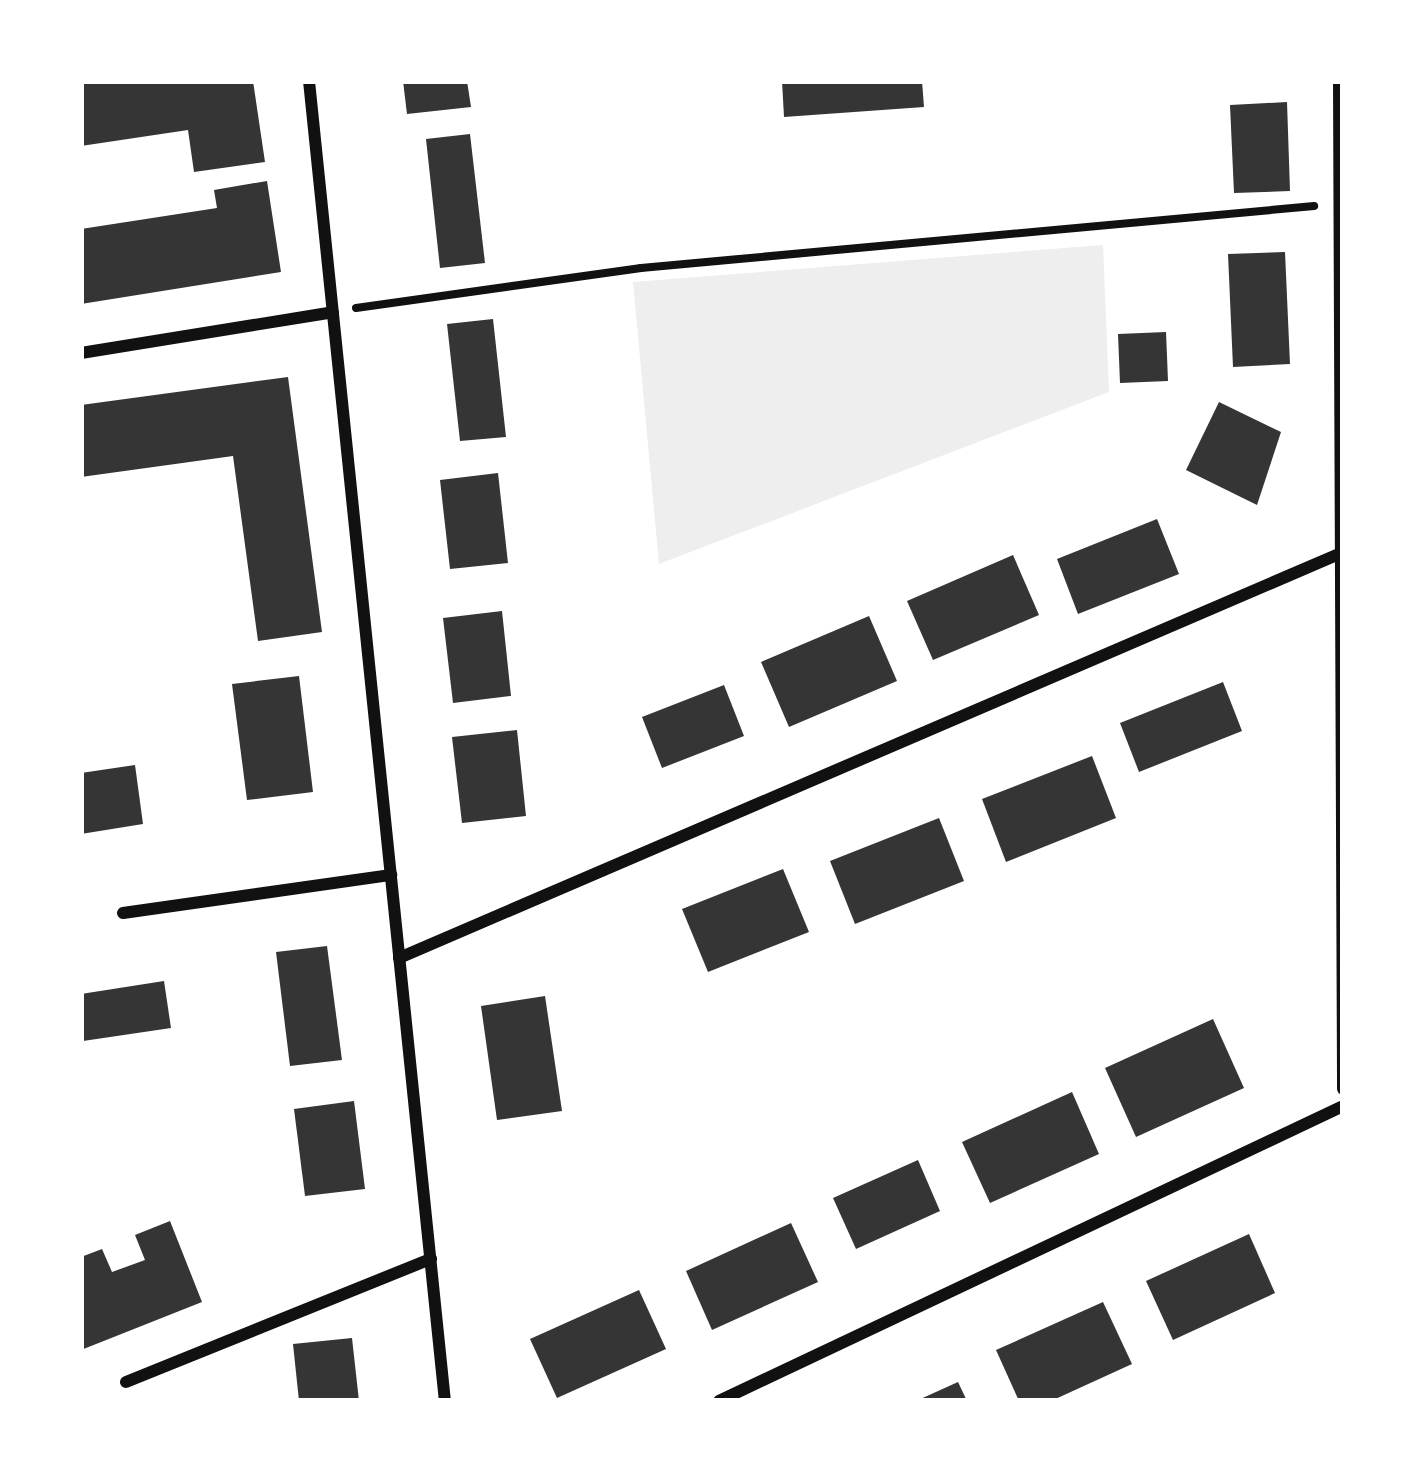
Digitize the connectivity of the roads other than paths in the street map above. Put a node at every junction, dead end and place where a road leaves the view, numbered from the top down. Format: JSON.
{"nodes":[{"id":1,"x":309,"y":81,"type":"edge"},
{"id":2,"x":1339,"y":81,"type":"edge"},
{"id":3,"x":333,"y":312,"type":"junction"},
{"id":4,"x":81,"y":353,"type":"edge"},
{"id":5,"x":1341,"y":553,"type":"edge"},
{"id":6,"x":391,"y":875,"type":"junction"},
{"id":7,"x":123,"y":913,"type":"dead end"},
{"id":8,"x":399,"y":958,"type":"junction"},
{"id":9,"x":1343,"y":1089,"type":"edge"},
{"id":10,"x":1343,"y":1106,"type":"edge"},
{"id":11,"x":430,"y":1259,"type":"junction"},
{"id":12,"x":126,"y":1382,"type":"dead end"},
{"id":13,"x":445,"y":1401,"type":"edge"},
{"id":14,"x":719,"y":1401,"type":"edge"}],
"edges":[{"from":1,"to":3,"type":"street"},
{"from":2,"to":5,"type":"street"},
{"from":3,"to":4,"type":"street"},
{"from":3,"to":6,"type":"street"},
{"from":5,"to":8,"type":"street"},
{"from":5,"to":9,"type":"street"},
{"from":6,"to":7,"type":"street"},
{"from":6,"to":8,"type":"street"},
{"from":8,"to":11,"type":"street"},
{"from":10,"to":14,"type":"street"},
{"from":11,"to":12,"type":"street"},
{"from":11,"to":13,"type":"street"}]}
